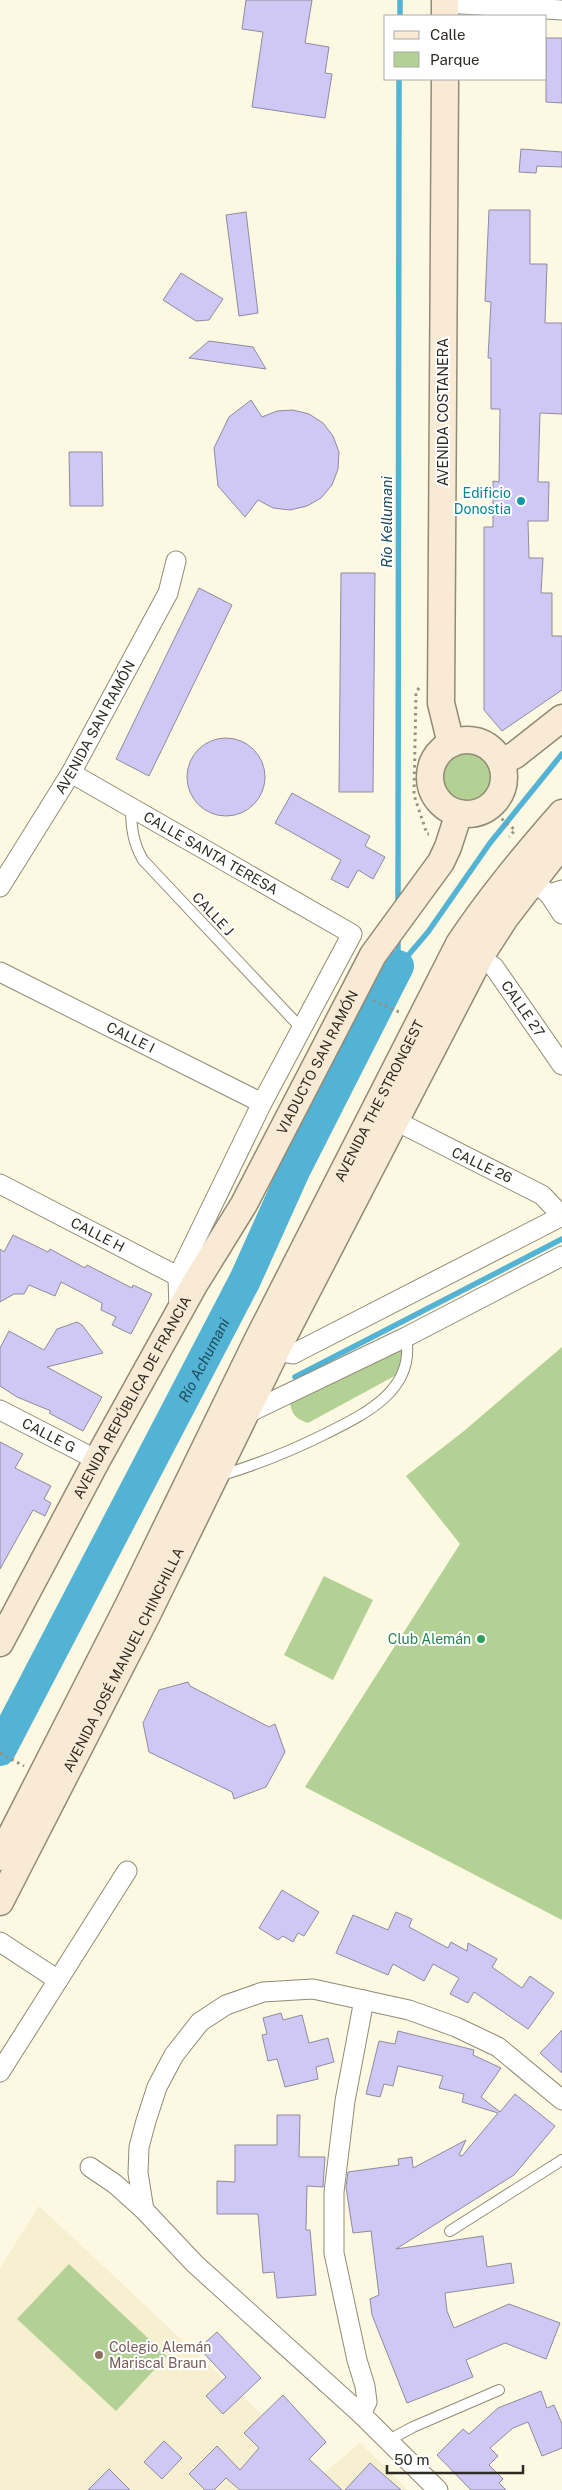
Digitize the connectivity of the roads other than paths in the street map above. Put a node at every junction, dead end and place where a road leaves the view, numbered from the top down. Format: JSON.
{"nodes":[{"id":1,"x":445,"y":7,"type":"edge"},
{"id":2,"x":562,"y":10,"type":"edge"},
{"id":3,"x":445,"y":80,"type":"edge"},
{"id":4,"x":176,"y":561,"type":"dead end"},
{"id":5,"x":562,"y":718,"type":"edge"},
{"id":6,"x":451,"y":744,"type":"junction"},
{"id":7,"x":501,"y":762,"type":"junction"},
{"id":8,"x":71,"y":773,"type":"junction"},
{"id":9,"x":131,"y":807,"type":"junction"},
{"id":10,"x":562,"y":813,"type":"edge"},
{"id":11,"x":455,"y":825,"type":"junction"},
{"id":12,"x":562,"y":844,"type":"edge"},
{"id":13,"x":539,"y":883,"type":"edge"},
{"id":14,"x":0,"y":887,"type":"edge"},
{"id":15,"x":562,"y":914,"type":"edge"},
{"id":16,"x":352,"y":934,"type":"joint"},
{"id":17,"x":470,"y":951,"type":"junction"},
{"id":18,"x":0,"y":972,"type":"edge"},
{"id":19,"x":301,"y":1028,"type":"junction"},
{"id":20,"x":562,"y":1065,"type":"edge"},
{"id":21,"x":262,"y":1103,"type":"junction"},
{"id":22,"x":386,"y":1116,"type":"junction"},
{"id":23,"x":0,"y":1184,"type":"edge"},
{"id":24,"x":562,"y":1216,"type":"edge"},
{"id":25,"x":562,"y":1256,"type":"edge"},
{"id":26,"x":186,"y":1281,"type":"junction"},
{"id":27,"x":179,"y":1313,"type":"joint"},
{"id":28,"x":406,"y":1337,"type":"junction"},
{"id":29,"x":266,"y":1346,"type":"junction"},
{"id":30,"x":0,"y":1410,"type":"edge"},
{"id":31,"x":234,"y":1410,"type":"junction"},
{"id":32,"x":97,"y":1460,"type":"junction"},
{"id":33,"x":215,"y":1477,"type":"junction"},
{"id":34,"x":137,"y":1611,"type":"junction"},
{"id":35,"x":2,"y":1635,"type":"edge"},
{"id":36,"x":0,"y":1857,"type":"edge"},
{"id":37,"x":127,"y":1872,"type":"dead end"},
{"id":38,"x":0,"y":1902,"type":"edge"},
{"id":39,"x":0,"y":1942,"type":"edge"},
{"id":40,"x":58,"y":1980,"type":"junction"},
{"id":41,"x":364,"y":2000,"type":"junction"},
{"id":42,"x":0,"y":2072,"type":"edge"},
{"id":43,"x":562,"y":2100,"type":"edge"},
{"id":44,"x":562,"y":2160,"type":"edge"},
{"id":45,"x":90,"y":2167,"type":"dead end"},
{"id":46,"x":144,"y":2210,"type":"junction"},
{"id":47,"x":450,"y":2231,"type":"dead end"},
{"id":48,"x":499,"y":2390,"type":"dead end"},
{"id":49,"x":361,"y":2414,"type":"junction"},
{"id":50,"x":388,"y":2440,"type":"junction"},
{"id":51,"x":438,"y":2490,"type":"edge"}],
"edges":[{"from":1,"to":2,"type":"street"},
{"from":3,"to":6,"type":"street","name":"AVENIDA COSTANERA"},
{"from":4,"to":8,"type":"street","name":"AVENIDA SAN RAMÓN"},
{"from":5,"to":7,"type":"street"},
{"from":6,"to":7,"type":"street"},
{"from":6,"to":11,"type":"street"},
{"from":7,"to":11,"type":"street"},
{"from":8,"to":9,"type":"street","name":"CALLE SANTA TERESA"},
{"from":8,"to":14,"type":"street","name":"AVENIDA SAN RAMÓN"},
{"from":9,"to":16,"type":"street","name":"CALLE SANTA TERESA"},
{"from":9,"to":19,"type":"lane","name":"CALLE J"},
{"from":10,"to":13,"type":"street","name":"AVENIDA THE STRONGEST"},
{"from":11,"to":26,"type":"street","name":"VIADUCTO SAN RAMÓN"},
{"from":12,"to":13,"type":"street","name":"AVENIDA THE STRONGEST"},
{"from":13,"to":15,"type":"street"},
{"from":13,"to":17,"type":"street","name":"AVENIDA THE STRONGEST"},
{"from":16,"to":19,"type":"street","name":"AVENIDA REPÚBLICA DE FRANCIA"},
{"from":17,"to":20,"type":"street","name":"CALLE 27"},
{"from":17,"to":22,"type":"street","name":"AVENIDA THE STRONGEST"},
{"from":18,"to":21,"type":"street","name":"CALLE I"},
{"from":19,"to":21,"type":"street","name":"AVENIDA REPÚBLICA DE FRANCIA"},
{"from":21,"to":26,"type":"street","name":"AVENIDA REPÚBLICA DE FRANCIA"},
{"from":22,"to":24,"type":"street","name":"CALLE 26"},
{"from":22,"to":29,"type":"street","name":"AVENIDA THE STRONGEST"},
{"from":23,"to":26,"type":"street","name":"CALLE H"},
{"from":24,"to":29,"type":"street"},
{"from":25,"to":28,"type":"street"},
{"from":26,"to":27,"type":"street","name":"VIADUCTO SAN RAMÓN"},
{"from":27,"to":32,"type":"street","name":"AVENIDA REPÚBLICA DE FRANCIA"},
{"from":28,"to":31,"type":"street"},
{"from":28,"to":33,"type":"lane"},
{"from":29,"to":31,"type":"street","name":"AVENIDA THE STRONGEST"},
{"from":30,"to":32,"type":"street","name":"CALLE G"},
{"from":31,"to":33,"type":"street","name":"AVENIDA JOSÉ MANUEL CHINCHILLA"},
{"from":31,"to":34,"type":"street","name":"AVENIDA JOSÉ MANUEL CHINCHILLA"},
{"from":32,"to":35,"type":"street","name":"AVENIDA REPÚBLICA DE FRANCIA"},
{"from":33,"to":34,"type":"street","name":"AVENIDA JOSÉ MANUEL CHINCHILLA"},
{"from":34,"to":36,"type":"street","name":"AVENIDA JOSÉ MANUEL CHINCHILLA"},
{"from":34,"to":38,"type":"street","name":"AVENIDA JOSÉ MANUEL CHINCHILLA"},
{"from":37,"to":40,"type":"street"},
{"from":39,"to":40,"type":"street"},
{"from":40,"to":42,"type":"street"},
{"from":41,"to":43,"type":"street"},
{"from":41,"to":46,"type":"street"},
{"from":41,"to":49,"type":"street"},
{"from":44,"to":47,"type":"lane"},
{"from":45,"to":46,"type":"street"},
{"from":46,"to":49,"type":"street"},
{"from":48,"to":50,"type":"lane"},
{"from":49,"to":50,"type":"street"},
{"from":50,"to":51,"type":"street"}]}
